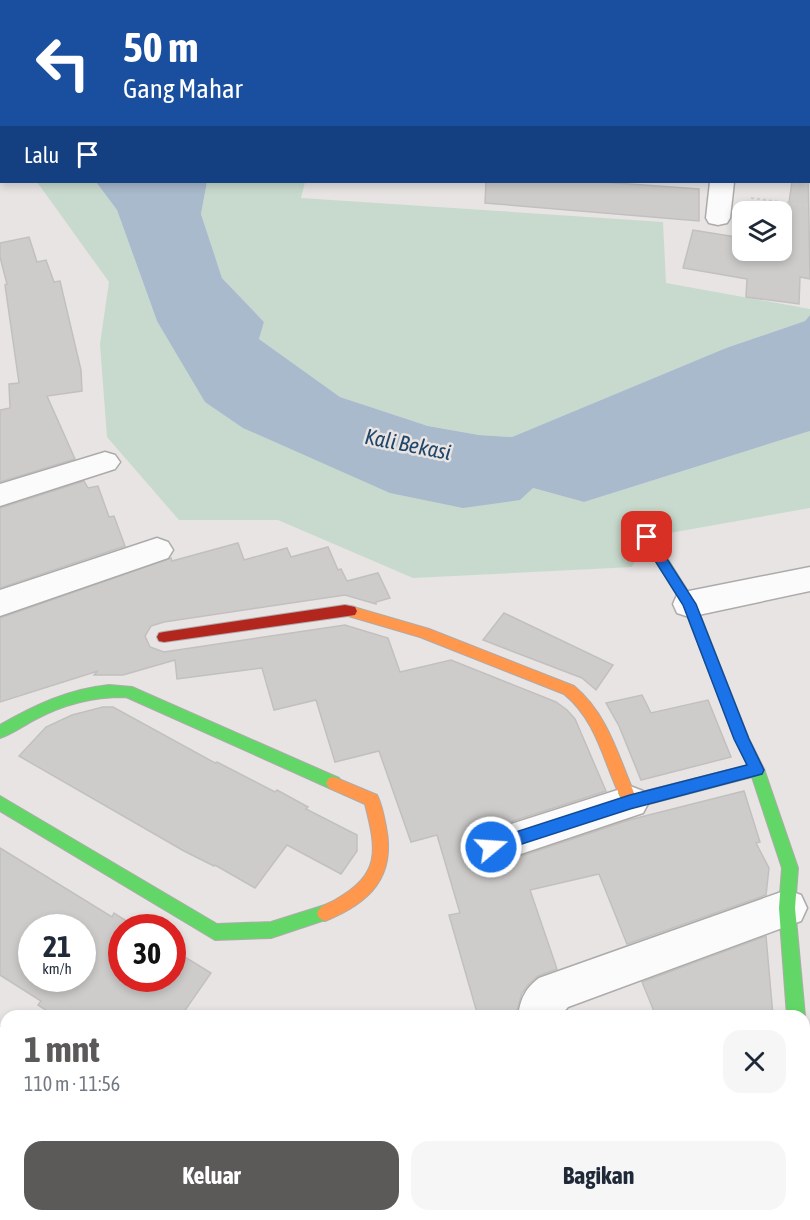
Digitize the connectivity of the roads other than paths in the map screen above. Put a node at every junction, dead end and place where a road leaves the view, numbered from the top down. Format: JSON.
{"nodes":[{"id":1,"x":721,"y":188,"type":"edge"},
{"id":2,"x":718,"y":218,"type":"dead end"},
{"id":3,"x":105,"y":462,"type":"dead end"},
{"id":4,"x":0,"y":495,"type":"edge"},
{"id":5,"x":647,"y":537,"type":"dead end"},
{"id":6,"x":157,"y":550,"type":"dead end"},
{"id":7,"x":810,"y":579,"type":"edge"},
{"id":8,"x":0,"y":603,"type":"edge"},
{"id":9,"x":689,"y":604,"type":"junction"},
{"id":10,"x":164,"y":638,"type":"dead end"},
{"id":11,"x":0,"y":732,"type":"edge"},
{"id":12,"x":757,"y":770,"type":"junction"},
{"id":13,"x":630,"y":802,"type":"junction"},
{"id":14,"x":0,"y":803,"type":"edge"},
{"id":15,"x":491,"y":847,"type":"dead end"},
{"id":16,"x":800,"y":867,"type":"edge"},
{"id":17,"x":787,"y":908,"type":"junction"},
{"id":18,"x":540,"y":1010,"type":"edge"},
{"id":19,"x":796,"y":1010,"type":"edge"}],
"edges":[{"from":1,"to":2,"type":"street"},
{"from":3,"to":4,"type":"street"},
{"from":5,"to":9,"type":"street"},
{"from":6,"to":8,"type":"street"},
{"from":7,"to":9,"type":"street"},
{"from":9,"to":12,"type":"street"},
{"from":10,"to":13,"type":"street"},
{"from":11,"to":14,"type":"street"},
{"from":12,"to":13,"type":"street"},
{"from":12,"to":16,"type":"street"},
{"from":13,"to":15,"type":"street"},
{"from":16,"to":17,"type":"street"},
{"from":17,"to":18,"type":"street"},
{"from":17,"to":19,"type":"street"}]}
